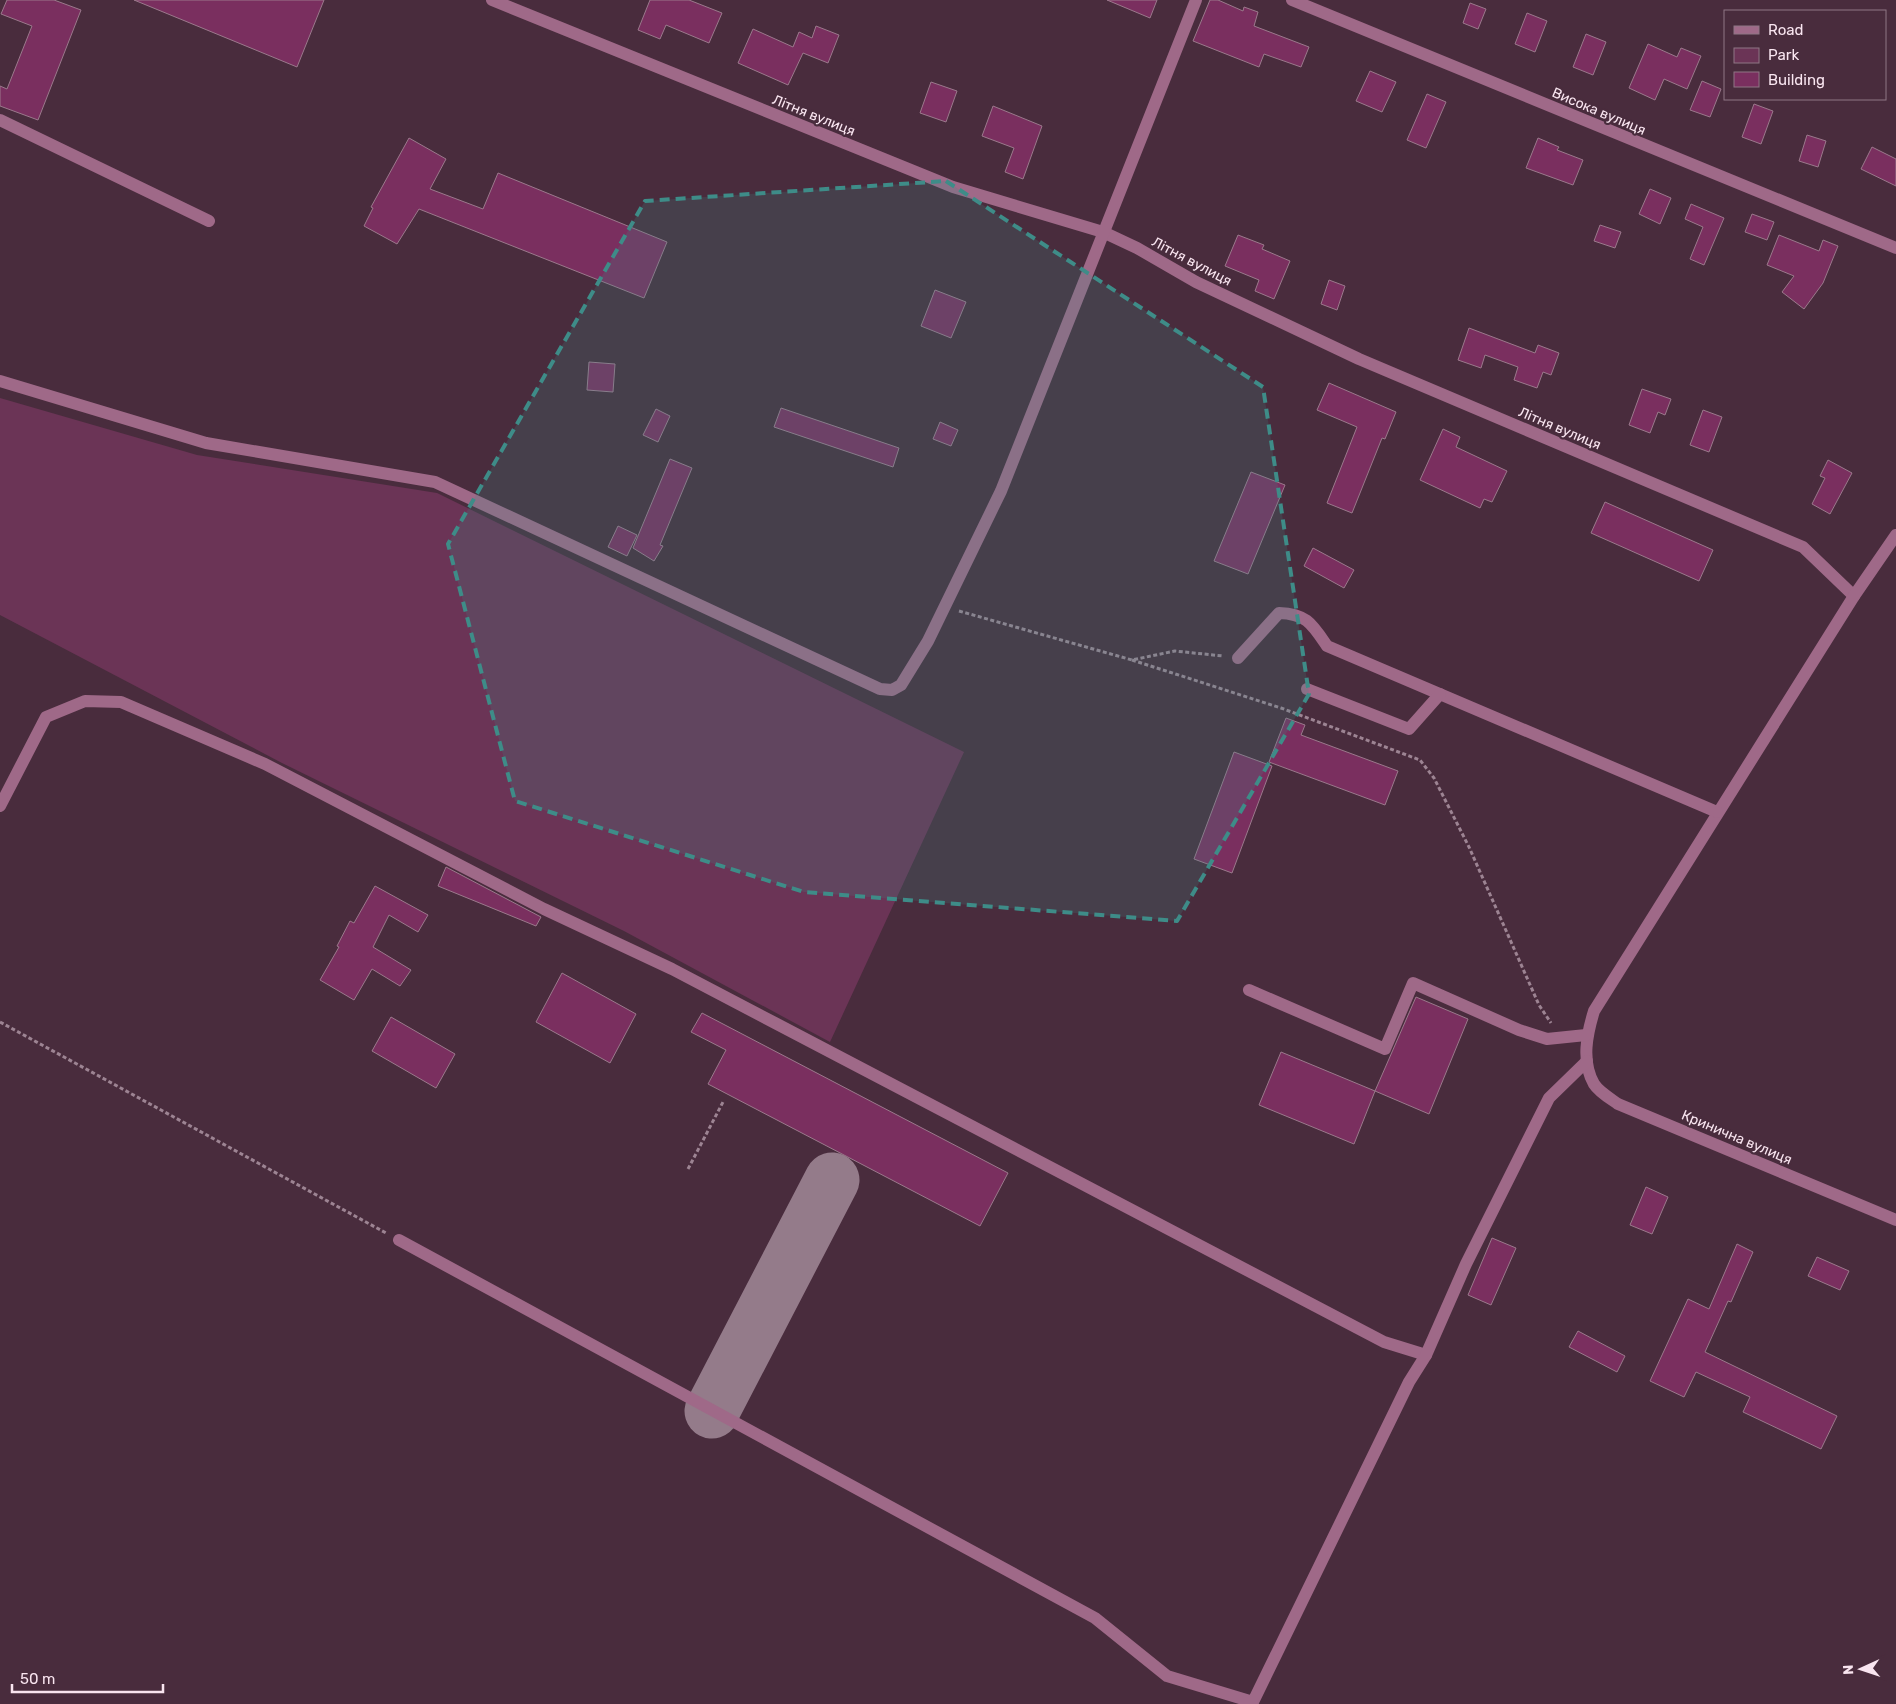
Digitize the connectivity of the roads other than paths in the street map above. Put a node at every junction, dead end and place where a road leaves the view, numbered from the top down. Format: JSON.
{"nodes":[{"id":1,"x":492,"y":0,"type":"edge"},
{"id":2,"x":1196,"y":0,"type":"edge"},
{"id":3,"x":1292,"y":0,"type":"edge"},
{"id":4,"x":0,"y":120,"type":"edge"},
{"id":5,"x":208,"y":221,"type":"dead end"},
{"id":6,"x":1102,"y":232,"type":"junction"},
{"id":7,"x":1896,"y":248,"type":"edge"},
{"id":8,"x":0,"y":381,"type":"edge"},
{"id":9,"x":1896,"y":535,"type":"edge"},
{"id":10,"x":1854,"y":596,"type":"junction"},
{"id":11,"x":1238,"y":658,"type":"road end"},
{"id":12,"x":1307,"y":689,"type":"dead end"},
{"id":13,"x":1440,"y":694,"type":"junction"},
{"id":14,"x":0,"y":806,"type":"edge"},
{"id":15,"x":1717,"y":812,"type":"junction"},
{"id":16,"x":1249,"y":990,"type":"dead end"},
{"id":17,"x":1586,"y":1035,"type":"junction"},
{"id":18,"x":1587,"y":1061,"type":"junction"},
{"id":19,"x":1896,"y":1220,"type":"edge"},
{"id":20,"x":399,"y":1240,"type":"road end"},
{"id":21,"x":1426,"y":1355,"type":"junction"}],
"edges":[{"from":1,"to":6,"type":"street","name":"Літня вулиця"},
{"from":2,"to":6,"type":"street"},
{"from":3,"to":7,"type":"street","name":"Висока вулиця"},
{"from":4,"to":5,"type":"street"},
{"from":6,"to":8,"type":"street"},
{"from":6,"to":10,"type":"street","name":"Літня вулиця"},
{"from":9,"to":10,"type":"street"},
{"from":10,"to":15,"type":"street"},
{"from":11,"to":13,"type":"street"},
{"from":12,"to":13,"type":"street"},
{"from":13,"to":15,"type":"street"},
{"from":14,"to":21,"type":"street"},
{"from":15,"to":17,"type":"street"},
{"from":16,"to":17,"type":"street"},
{"from":17,"to":18,"type":"street","name":"Кринична вулиця"},
{"from":18,"to":19,"type":"street","name":"Кринична вулиця"},
{"from":18,"to":21,"type":"street"},
{"from":20,"to":21,"type":"street"}]}
